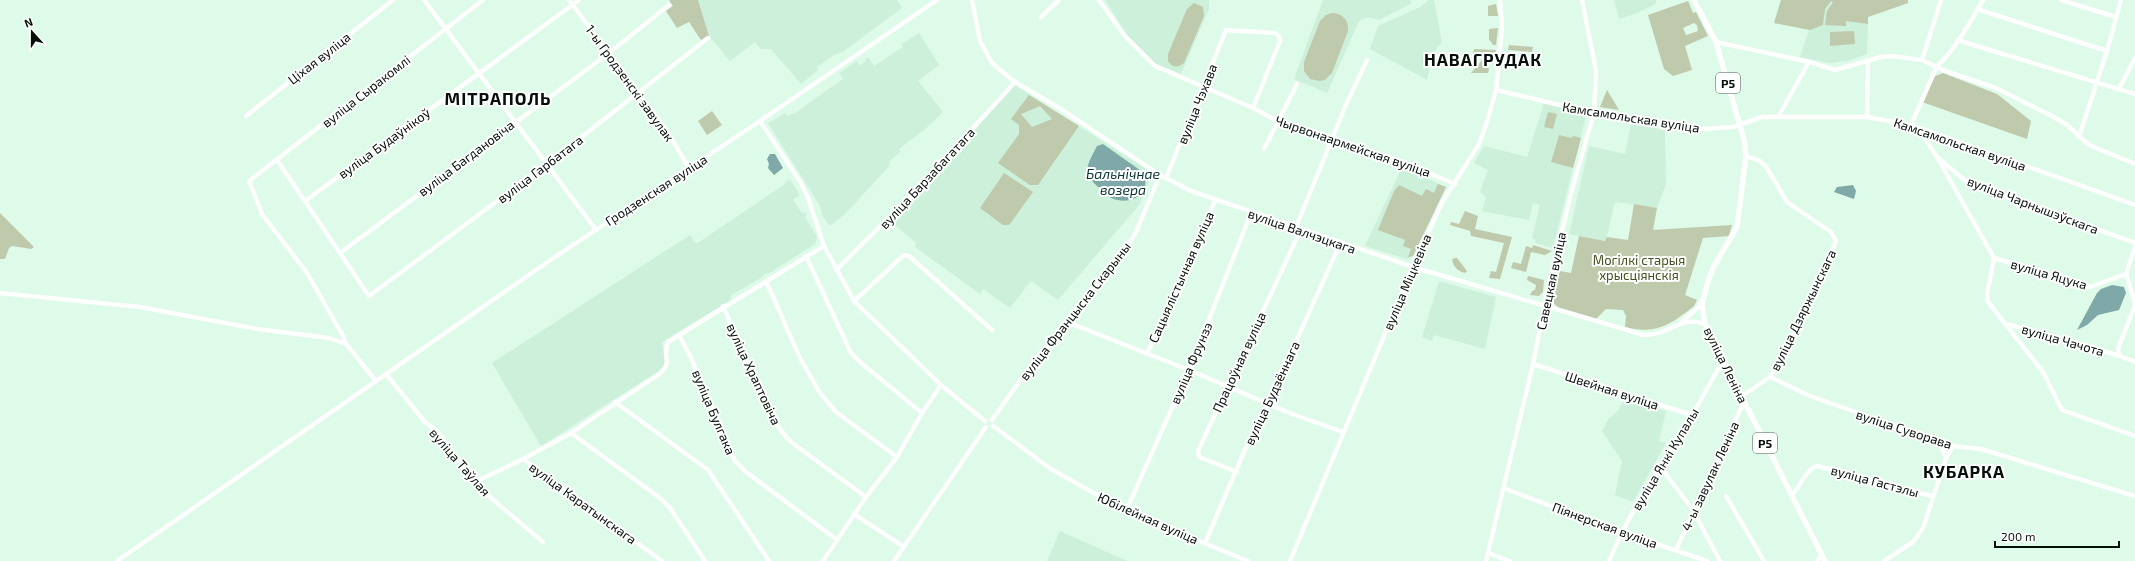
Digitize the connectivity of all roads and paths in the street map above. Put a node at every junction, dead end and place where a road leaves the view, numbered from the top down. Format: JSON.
{"nodes":[{"id":1,"x":393,"y":0,"type":"edge"},
{"id":2,"x":424,"y":0,"type":"edge"},
{"id":3,"x":483,"y":0,"type":"edge"},
{"id":4,"x":570,"y":0,"type":"edge"},
{"id":5,"x":579,"y":0,"type":"edge"},
{"id":6,"x":937,"y":0,"type":"edge"},
{"id":7,"x":972,"y":0,"type":"edge"},
{"id":8,"x":1058,"y":0,"type":"edge"},
{"id":9,"x":1098,"y":0,"type":"edge"},
{"id":10,"x":1500,"y":0,"type":"edge"},
{"id":11,"x":1582,"y":0,"type":"edge"},
{"id":12,"x":1940,"y":0,"type":"edge"},
{"id":13,"x":1983,"y":0,"type":"edge"},
{"id":14,"x":2061,"y":0,"type":"edge"},
{"id":15,"x":2121,"y":0,"type":"edge"},
{"id":16,"x":1696,"y":1,"type":"edge"},
{"id":17,"x":573,"y":5,"type":"junction"},
{"id":18,"x":668,"y":5,"type":"dead end"},
{"id":19,"x":1977,"y":9,"type":"junction"},
{"id":20,"x":1041,"y":17,"type":"dead end"},
{"id":21,"x":2116,"y":17,"type":"junction"},
{"id":22,"x":446,"y":29,"type":"junction"},
{"id":23,"x":708,"y":38,"type":"dead end"},
{"id":24,"x":1957,"y":40,"type":"junction"},
{"id":25,"x":1716,"y":42,"type":"junction"},
{"id":26,"x":2107,"y":51,"type":"junction"},
{"id":27,"x":609,"y":53,"type":"junction"},
{"id":28,"x":2135,"y":58,"type":"edge"},
{"id":29,"x":1367,"y":60,"type":"dead end"},
{"id":30,"x":1868,"y":60,"type":"junction"},
{"id":31,"x":1922,"y":60,"type":"junction"},
{"id":32,"x":1809,"y":62,"type":"junction"},
{"id":33,"x":1937,"y":66,"type":"junction"},
{"id":34,"x":480,"y":74,"type":"junction"},
{"id":35,"x":1015,"y":82,"type":"junction"},
{"id":36,"x":2096,"y":83,"type":"junction"},
{"id":37,"x":1297,"y":84,"type":"dead end"},
{"id":38,"x":1204,"y":87,"type":"junction"},
{"id":39,"x":2119,"y":89,"type":"junction"},
{"id":40,"x":1496,"y":90,"type":"junction"},
{"id":41,"x":639,"y":94,"type":"junction"},
{"id":42,"x":2135,"y":94,"type":"edge"},
{"id":43,"x":1253,"y":108,"type":"junction"},
{"id":44,"x":1594,"y":113,"type":"junction"},
{"id":45,"x":246,"y":116,"type":"dead end"},
{"id":46,"x":1778,"y":117,"type":"junction"},
{"id":47,"x":1867,"y":117,"type":"junction"},
{"id":48,"x":516,"y":121,"type":"junction"},
{"id":49,"x":760,"y":121,"type":"junction"},
{"id":50,"x":1279,"y":122,"type":"junction"},
{"id":51,"x":1740,"y":125,"type":"junction"},
{"id":52,"x":1911,"y":125,"type":"junction"},
{"id":53,"x":1918,"y":128,"type":"junction"},
{"id":54,"x":2079,"y":136,"type":"junction"},
{"id":55,"x":1332,"y":138,"type":"junction"},
{"id":56,"x":1264,"y":149,"type":"dead end"},
{"id":57,"x":1746,"y":156,"type":"junction"},
{"id":58,"x":1937,"y":157,"type":"junction"},
{"id":59,"x":277,"y":160,"type":"junction"},
{"id":60,"x":547,"y":164,"type":"junction"},
{"id":61,"x":2135,"y":164,"type":"edge"},
{"id":62,"x":689,"y":168,"type":"junction"},
{"id":63,"x":1160,"y":175,"type":"junction"},
{"id":64,"x":1166,"y":178,"type":"junction"},
{"id":65,"x":1455,"y":184,"type":"junction"},
{"id":66,"x":305,"y":201,"type":"junction"},
{"id":67,"x":1215,"y":201,"type":"junction"},
{"id":68,"x":2135,"y":204,"type":"edge"},
{"id":69,"x":1251,"y":213,"type":"junction"},
{"id":70,"x":1298,"y":228,"type":"junction"},
{"id":71,"x":596,"y":230,"type":"junction"},
{"id":72,"x":2135,"y":243,"type":"edge"},
{"id":73,"x":1340,"y":244,"type":"junction"},
{"id":74,"x":824,"y":246,"type":"junction"},
{"id":75,"x":2135,"y":247,"type":"edge"},
{"id":76,"x":340,"y":253,"type":"junction"},
{"id":77,"x":806,"y":256,"type":"junction"},
{"id":78,"x":1994,"y":258,"type":"junction"},
{"id":79,"x":1413,"y":267,"type":"junction"},
{"id":80,"x":836,"y":270,"type":"junction"},
{"id":81,"x":2126,"y":274,"type":"junction"},
{"id":82,"x":766,"y":281,"type":"junction"},
{"id":83,"x":0,"y":293,"type":"edge"},
{"id":84,"x":1704,"y":298,"type":"junction"},
{"id":85,"x":854,"y":301,"type":"junction"},
{"id":86,"x":2135,"y":304,"type":"edge"},
{"id":87,"x":1546,"y":305,"type":"junction"},
{"id":88,"x":723,"y":306,"type":"junction"},
{"id":89,"x":1067,"y":322,"type":"junction"},
{"id":90,"x":1680,"y":323,"type":"junction"},
{"id":91,"x":1705,"y":324,"type":"junction"},
{"id":92,"x":2007,"y":324,"type":"junction"},
{"id":93,"x":992,"y":330,"type":"dead end"},
{"id":94,"x":679,"y":335,"type":"junction"},
{"id":95,"x":346,"y":344,"type":"junction"},
{"id":96,"x":1147,"y":354,"type":"junction"},
{"id":97,"x":2120,"y":356,"type":"junction"},
{"id":98,"x":1724,"y":359,"type":"junction"},
{"id":99,"x":2135,"y":362,"type":"edge"},
{"id":100,"x":1533,"y":364,"type":"junction"},
{"id":101,"x":1189,"y":370,"type":"junction"},
{"id":102,"x":386,"y":374,"type":"junction"},
{"id":103,"x":1770,"y":377,"type":"junction"},
{"id":104,"x":376,"y":381,"type":"junction"},
{"id":105,"x":941,"y":385,"type":"junction"},
{"id":106,"x":1228,"y":386,"type":"junction"},
{"id":107,"x":1742,"y":396,"type":"junction"},
{"id":108,"x":615,"y":402,"type":"junction"},
{"id":109,"x":1268,"y":403,"type":"junction"},
{"id":110,"x":1746,"y":404,"type":"junction"},
{"id":111,"x":922,"y":413,"type":"junction"},
{"id":112,"x":1692,"y":415,"type":"junction"},
{"id":113,"x":992,"y":420,"type":"junction"},
{"id":114,"x":985,"y":421,"type":"junction"},
{"id":115,"x":993,"y":426,"type":"junction"},
{"id":116,"x":986,"y":427,"type":"junction"},
{"id":117,"x":1343,"y":432,"type":"junction"},
{"id":118,"x":572,"y":433,"type":"junction"},
{"id":119,"x":2135,"y":436,"type":"edge"},
{"id":120,"x":1939,"y":441,"type":"junction"},
{"id":121,"x":1954,"y":446,"type":"junction"},
{"id":122,"x":897,"y":457,"type":"junction"},
{"id":123,"x":1946,"y":458,"type":"junction"},
{"id":124,"x":523,"y":460,"type":"junction"},
{"id":125,"x":1659,"y":465,"type":"junction"},
{"id":126,"x":1237,"y":472,"type":"junction"},
{"id":127,"x":475,"y":482,"type":"junction"},
{"id":128,"x":1503,"y":488,"type":"junction"},
{"id":129,"x":1792,"y":495,"type":"junction"},
{"id":130,"x":1726,"y":496,"type":"dead end"},
{"id":131,"x":1932,"y":496,"type":"junction"},
{"id":132,"x":2135,"y":496,"type":"edge"},
{"id":133,"x":866,"y":497,"type":"junction"},
{"id":134,"x":1693,"y":510,"type":"junction"},
{"id":135,"x":1126,"y":511,"type":"junction"},
{"id":136,"x":854,"y":514,"type":"junction"},
{"id":137,"x":1621,"y":532,"type":"junction"},
{"id":138,"x":836,"y":539,"type":"junction"},
{"id":139,"x":544,"y":542,"type":"dead end"},
{"id":140,"x":1206,"y":543,"type":"junction"},
{"id":141,"x":904,"y":547,"type":"junction"},
{"id":142,"x":1676,"y":550,"type":"junction"},
{"id":143,"x":1488,"y":554,"type":"junction"},
{"id":144,"x":1822,"y":555,"type":"junction"},
{"id":145,"x":117,"y":561,"type":"edge"},
{"id":146,"x":662,"y":561,"type":"edge"},
{"id":147,"x":705,"y":561,"type":"edge"},
{"id":148,"x":769,"y":561,"type":"edge"},
{"id":149,"x":822,"y":561,"type":"edge"},
{"id":150,"x":894,"y":561,"type":"edge"},
{"id":151,"x":1248,"y":561,"type":"edge"},
{"id":152,"x":1290,"y":561,"type":"edge"},
{"id":153,"x":1486,"y":561,"type":"edge"},
{"id":154,"x":1510,"y":561,"type":"edge"},
{"id":155,"x":1609,"y":561,"type":"edge"},
{"id":156,"x":1707,"y":561,"type":"edge"},
{"id":157,"x":1720,"y":561,"type":"edge"},
{"id":158,"x":1764,"y":561,"type":"edge"},
{"id":159,"x":1817,"y":561,"type":"edge"},
{"id":160,"x":1825,"y":561,"type":"edge"},
{"id":161,"x":1884,"y":561,"type":"edge"}],
"edges":[{"from":1,"to":45,"type":"street","name":"Ціхая вуліца"},
{"from":2,"to":22,"type":"street"},
{"from":3,"to":22,"type":"street","name":"вуліца Сыракомлі"},
{"from":4,"to":17,"type":"street","name":"1-ы Гродзенскі завулак"},
{"from":5,"to":17,"type":"street","name":"вуліца Будаўнікоў"},
{"from":6,"to":49,"type":"street","name":"Гродзенская вуліца"},
{"from":7,"to":35,"type":"street","name":"вуліца Валчэцкага"},
{"from":8,"to":20,"type":"street"},
{"from":9,"to":38,"type":"street","name":"Чырвонаармейская вуліца"},
{"from":10,"to":40,"type":"street","name":"вуліца Міцкевіча"},
{"from":11,"to":44,"type":"street","name":"Савецкая вуліца"},
{"from":12,"to":31,"type":"street"},
{"from":13,"to":19,"type":"street"},
{"from":14,"to":21,"type":"street"},
{"from":15,"to":21,"type":"street"},
{"from":16,"to":25,"type":"main road","name":"вуліца Леніна","number":"Р5"},
{"from":17,"to":27,"type":"street","name":"1-ы Гродзенскі завулак"},
{"from":17,"to":34,"type":"street","name":"вуліца Будаўнікоў"},
{"from":18,"to":27,"type":"street","name":"вуліца Багдановіча"},
{"from":19,"to":24,"type":"street"},
{"from":19,"to":26,"type":"street"},
{"from":21,"to":26,"type":"street"},
{"from":22,"to":34,"type":"street"},
{"from":22,"to":59,"type":"street","name":"вуліца Сыракомлі"},
{"from":23,"to":41,"type":"street","name":"вуліца Гарбатага"},
{"from":24,"to":33,"type":"street"},
{"from":24,"to":36,"type":"street"},
{"from":25,"to":32,"type":"street"},
{"from":25,"to":51,"type":"main road","name":"вуліца Леніна","number":"Р5"},
{"from":26,"to":36,"type":"street"},
{"from":27,"to":41,"type":"street","name":"1-ы Гродзенскі завулак"},
{"from":27,"to":48,"type":"street","name":"вуліца Багдановіча"},
{"from":28,"to":39,"type":"street"},
{"from":29,"to":55,"type":"street","name":"Працоўная вуліца"},
{"from":30,"to":31,"type":"street"},
{"from":30,"to":32,"type":"street"},
{"from":30,"to":47,"type":"street"},
{"from":31,"to":33,"type":"street"},
{"from":32,"to":46,"type":"street"},
{"from":33,"to":52,"type":"street"},
{"from":33,"to":54,"type":"street"},
{"from":34,"to":48,"type":"street"},
{"from":34,"to":66,"type":"street","name":"вуліца Будаўнікоў"},
{"from":35,"to":63,"type":"street","name":"вуліца Валчэцкага"},
{"from":35,"to":80,"type":"street","name":"вуліца Барзабагатага"},
{"from":36,"to":39,"type":"street"},
{"from":36,"to":54,"type":"street"},
{"from":37,"to":50,"type":"street"},
{"from":38,"to":43,"type":"street","name":"Чырвонаармейская вуліца"},
{"from":38,"to":43,"type":"street","name":"вуліца Чэхава"},
{"from":38,"to":64,"type":"street","name":"вуліца Чэхава"},
{"from":39,"to":42,"type":"street"},
{"from":40,"to":44,"type":"street","name":"Камсамольская вуліца"},
{"from":40,"to":65,"type":"street","name":"вуліца Міцкевіча"},
{"from":41,"to":60,"type":"street","name":"вуліца Гарбатага"},
{"from":41,"to":62,"type":"street","name":"1-ы Гродзенскі завулак"},
{"from":43,"to":50,"type":"street","name":"Чырвонаармейская вуліца"},
{"from":44,"to":51,"type":"street","name":"Камсамольская вуліца"},
{"from":44,"to":87,"type":"street","name":"Савецкая вуліца"},
{"from":46,"to":47,"type":"street","name":"Камсамольская вуліца"},
{"from":46,"to":51,"type":"street","name":"Камсамольская вуліца"},
{"from":47,"to":52,"type":"street","name":"Камсамольская вуліца"},
{"from":48,"to":60,"type":"street"},
{"from":48,"to":76,"type":"street","name":"вуліца Багдановіча"},
{"from":49,"to":62,"type":"street","name":"Гродзенская вуліца"},
{"from":49,"to":74,"type":"street"},
{"from":50,"to":55,"type":"street","name":"Чырвонаармейская вуліца"},
{"from":50,"to":56,"type":"street"},
{"from":51,"to":57,"type":"main road","name":"вуліца Леніна","number":"Р5"},
{"from":52,"to":53,"type":"street","name":"Камсамольская вуліца"},
{"from":53,"to":58,"type":"street","name":"вуліца Чарнышэўскага"},
{"from":53,"to":68,"type":"street","name":"Камсамольская вуліца"},
{"from":54,"to":61,"type":"street"},
{"from":55,"to":65,"type":"street","name":"Чырвонаармейская вуліца"},
{"from":55,"to":70,"type":"street","name":"Працоўная вуліца"},
{"from":57,"to":84,"type":"main road","name":"вуліца Леніна","number":"Р5"},
{"from":57,"to":103,"type":"street","name":"вуліца Дзяржынскага"},
{"from":58,"to":72,"type":"street","name":"вуліца Чарнышэўскага"},
{"from":58,"to":78,"type":"street","name":"вуліца Чарнышэўскага"},
{"from":59,"to":66,"type":"street"},
{"from":59,"to":95,"type":"street","name":"вуліца Сыракомлі"},
{"from":60,"to":71,"type":"street"},
{"from":60,"to":76,"type":"street","name":"вуліца Гарбатага"},
{"from":62,"to":71,"type":"street","name":"Гродзенская вуліца"},
{"from":63,"to":64,"type":"street","name":"вуліца Валчэцкага"},
{"from":63,"to":89,"type":"street","name":"вуліца Францыска Скарыны"},
{"from":64,"to":67,"type":"street","name":"вуліца Валчэцкага"},
{"from":65,"to":79,"type":"street","name":"вуліца Міцкевіча"},
{"from":66,"to":76,"type":"street"},
{"from":67,"to":69,"type":"street","name":"вуліца Валчэцкага"},
{"from":67,"to":96,"type":"street","name":"Сацыялістычная вуліца"},
{"from":69,"to":70,"type":"street","name":"вуліца Валчэцкага"},
{"from":69,"to":101,"type":"street","name":"вуліца Фрунзэ"},
{"from":70,"to":73,"type":"street","name":"вуліца Валчэцкага"},
{"from":70,"to":106,"type":"street","name":"Працоўная вуліца"},
{"from":71,"to":102,"type":"street","name":"Гродзенская вуліца"},
{"from":73,"to":79,"type":"street","name":"вуліца Валчэцкага"},
{"from":73,"to":109,"type":"street","name":"вуліца Будзённага"},
{"from":74,"to":77,"type":"street"},
{"from":74,"to":80,"type":"street"},
{"from":75,"to":81,"type":"street"},
{"from":77,"to":82,"type":"street"},
{"from":77,"to":111,"type":"street"},
{"from":78,"to":81,"type":"street","name":"вуліца Яцука"},
{"from":78,"to":92,"type":"street"},
{"from":79,"to":87,"type":"street","name":"вуліца Валчэцкага"},
{"from":79,"to":117,"type":"street","name":"вуліца Міцкевіча"},
{"from":80,"to":85,"type":"street"},
{"from":81,"to":86,"type":"street"},
{"from":82,"to":88,"type":"street"},
{"from":82,"to":122,"type":"street"},
{"from":83,"to":95,"type":"street"},
{"from":84,"to":90,"type":"street"},
{"from":84,"to":91,"type":"main road","name":"вуліца Леніна","number":"Р5"},
{"from":85,"to":93,"type":"street"},
{"from":85,"to":105,"type":"street"},
{"from":86,"to":97,"type":"street","name":"вуліца Чачота"},
{"from":87,"to":90,"type":"street","name":"вуліца Валчэцкага"},
{"from":87,"to":100,"type":"street","name":"Савецкая вуліца"},
{"from":88,"to":94,"type":"street"},
{"from":88,"to":133,"type":"street","name":"вуліца Храптовіча"},
{"from":89,"to":96,"type":"street"},
{"from":89,"to":113,"type":"street","name":"вуліца Францыска Скарыны"},
{"from":90,"to":91,"type":"street","name":"вуліца Валчэцкага"},
{"from":91,"to":98,"type":"main road","name":"вуліца Леніна","number":"Р5"},
{"from":92,"to":97,"type":"street","name":"вуліца Чачота"},
{"from":92,"to":119,"type":"street"},
{"from":94,"to":108,"type":"street"},
{"from":94,"to":138,"type":"street","name":"вуліца Булгака"},
{"from":95,"to":104,"type":"street"},
{"from":96,"to":101,"type":"street"},
{"from":97,"to":99,"type":"street","name":"вуліца Чачота"},
{"from":98,"to":107,"type":"main road","name":"вуліца Леніна","number":"Р5"},
{"from":98,"to":112,"type":"street","name":"вуліца Янкі Купалы"},
{"from":100,"to":112,"type":"street","name":"Швейная вуліца"},
{"from":100,"to":128,"type":"street","name":"Савецкая вуліца"},
{"from":101,"to":106,"type":"street"},
{"from":101,"to":135,"type":"street","name":"вуліца Фрунзэ"},
{"from":102,"to":104,"type":"street","name":"Гродзенская вуліца"},
{"from":102,"to":127,"type":"street","name":"вуліца Таўлая"},
{"from":103,"to":107,"type":"street","name":"вуліца Дзяржынскага"},
{"from":103,"to":120,"type":"street","name":"вуліца Суворава"},
{"from":104,"to":145,"type":"street","name":"Гродзенская вуліца"},
{"from":105,"to":111,"type":"street"},
{"from":105,"to":114,"type":"street"},
{"from":106,"to":109,"type":"street"},
{"from":106,"to":126,"type":"street","name":"Працоўная вуліца"},
{"from":107,"to":110,"type":"main road","name":"вуліца Леніна","number":"Р5"},
{"from":108,"to":118,"type":"street"},
{"from":108,"to":148,"type":"street"},
{"from":109,"to":117,"type":"street"},
{"from":109,"to":126,"type":"street","name":"вуліца Будзённага"},
{"from":110,"to":129,"type":"main road","name":"вуліца Леніна","number":"Р5"},
{"from":110,"to":134,"type":"street","name":"4-ы завулак Леніна"},
{"from":111,"to":122,"type":"street"},
{"from":112,"to":125,"type":"street","name":"вуліца Янкі Купалы"},
{"from":113,"to":114,"type":"street"},
{"from":113,"to":115,"type":"street"},
{"from":114,"to":116,"type":"street"},
{"from":115,"to":116,"type":"street"},
{"from":115,"to":135,"type":"street","name":"Юбілейная вуліца"},
{"from":116,"to":141,"type":"street"},
{"from":117,"to":152,"type":"street","name":"вуліца Міцкевіча"},
{"from":118,"to":124,"type":"street"},
{"from":118,"to":147,"type":"street"},
{"from":120,"to":121,"type":"street","name":"вуліца Суворава"},
{"from":120,"to":123,"type":"street"},
{"from":121,"to":123,"type":"street"},
{"from":121,"to":132,"type":"street","name":"вуліца Суворава"},
{"from":122,"to":133,"type":"street"},
{"from":123,"to":131,"type":"street"},
{"from":124,"to":127,"type":"street"},
{"from":124,"to":146,"type":"street","name":"вуліца Каратынскага"},
{"from":125,"to":134,"type":"street"},
{"from":125,"to":137,"type":"street","name":"вуліца Янкі Купалы"},
{"from":126,"to":140,"type":"street","name":"вуліца Будзённага"},
{"from":127,"to":139,"type":"street","name":"вуліца Таўлая"},
{"from":128,"to":137,"type":"street","name":"Піянерская вуліца"},
{"from":128,"to":143,"type":"street","name":"Савецкая вуліца"},
{"from":129,"to":131,"type":"street","name":"вуліца Гастэлы"},
{"from":129,"to":144,"type":"main road","name":"вуліца Леніна","number":"Р5"},
{"from":130,"to":158,"type":"street"},
{"from":131,"to":161,"type":"street"},
{"from":133,"to":136,"type":"street"},
{"from":134,"to":142,"type":"street","name":"4-ы завулак Леніна"},
{"from":134,"to":157,"type":"street"},
{"from":135,"to":140,"type":"street","name":"Юбілейная вуліца"},
{"from":136,"to":138,"type":"street"},
{"from":136,"to":141,"type":"street"},
{"from":137,"to":142,"type":"street","name":"Піянерская вуліца"},
{"from":137,"to":155,"type":"street","name":"вуліца Янкі Купалы"},
{"from":138,"to":149,"type":"street"},
{"from":140,"to":151,"type":"street","name":"Юбілейная вуліца"},
{"from":141,"to":150,"type":"street"},
{"from":142,"to":156,"type":"street","name":"Піянерская вуліца"},
{"from":143,"to":153,"type":"street","name":"Савецкая вуліца"},
{"from":143,"to":154,"type":"street"},
{"from":144,"to":159,"type":"street"},
{"from":144,"to":160,"type":"main road","name":"вуліца Леніна","number":"Р5"}]}
